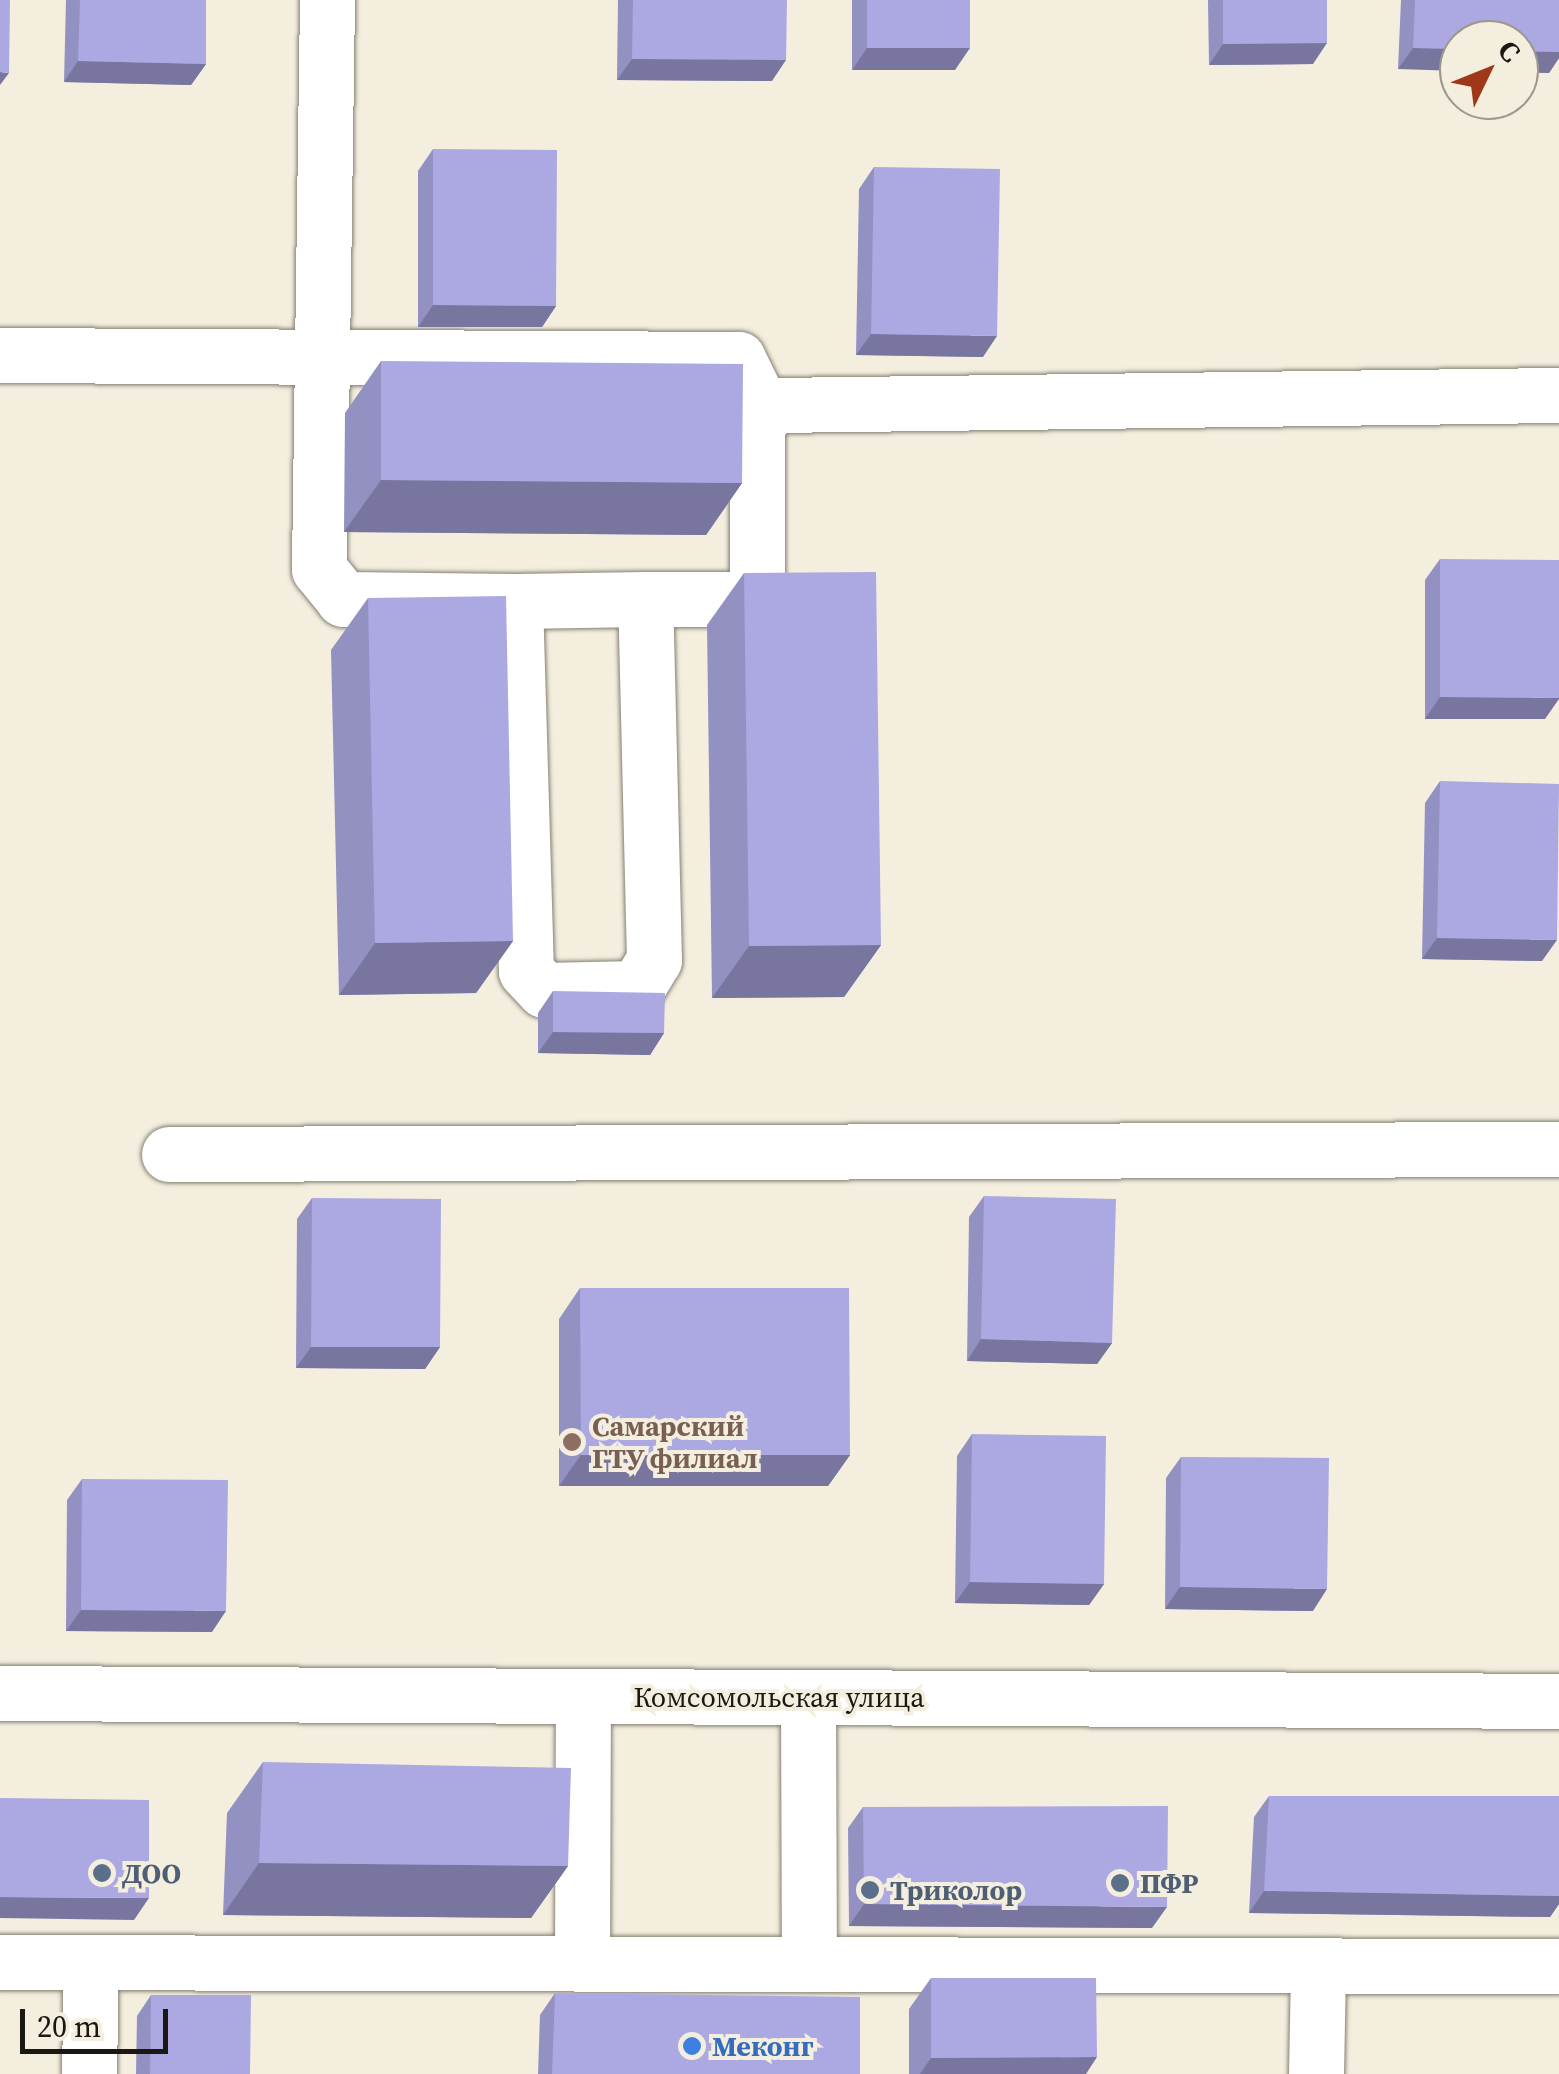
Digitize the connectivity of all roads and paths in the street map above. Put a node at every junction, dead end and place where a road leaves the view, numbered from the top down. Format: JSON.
{"nodes":[{"id":1,"x":327,"y":0,"type":"edge"},
{"id":2,"x":0,"y":355,"type":"edge"},
{"id":3,"x":322,"y":357,"type":"junction"},
{"id":4,"x":1559,"y":395,"type":"edge"},
{"id":5,"x":765,"y":414,"type":"junction"},
{"id":6,"x":645,"y":599,"type":"junction"},
{"id":7,"x":514,"y":601,"type":"junction"},
{"id":8,"x":1559,"y":1149,"type":"edge"},
{"id":9,"x":168,"y":1154,"type":"dead end"},
{"id":10,"x":0,"y":1693,"type":"edge"},
{"id":11,"x":583,"y":1696,"type":"junction"},
{"id":12,"x":808,"y":1698,"type":"junction"},
{"id":13,"x":1559,"y":1701,"type":"edge"},
{"id":14,"x":0,"y":1962,"type":"edge"},
{"id":15,"x":91,"y":1962,"type":"junction"},
{"id":16,"x":582,"y":1963,"type":"junction"},
{"id":17,"x":809,"y":1964,"type":"junction"},
{"id":18,"x":1318,"y":1965,"type":"junction"},
{"id":19,"x":1559,"y":1966,"type":"edge"},
{"id":20,"x":89,"y":2074,"type":"edge"},
{"id":21,"x":1316,"y":2074,"type":"edge"}],
"edges":[{"from":1,"to":3,"type":"street"},
{"from":2,"to":3,"type":"street"},
{"from":3,"to":5,"type":"street"},
{"from":3,"to":7,"type":"street"},
{"from":4,"to":5,"type":"street"},
{"from":5,"to":6,"type":"street"},
{"from":6,"to":7,"type":"street"},
{"from":6,"to":7,"type":"street"},
{"from":8,"to":9,"type":"street"},
{"from":10,"to":11,"type":"street","name":"Комсомольская улица"},
{"from":11,"to":12,"type":"street","name":"Комсомольская улица"},
{"from":11,"to":16,"type":"street"},
{"from":12,"to":13,"type":"street","name":"Комсомольская улица"},
{"from":12,"to":17,"type":"street"},
{"from":14,"to":15,"type":"street"},
{"from":15,"to":16,"type":"street"},
{"from":15,"to":20,"type":"street"},
{"from":16,"to":17,"type":"street"},
{"from":17,"to":18,"type":"street"},
{"from":18,"to":19,"type":"street"},
{"from":18,"to":21,"type":"street"}]}
